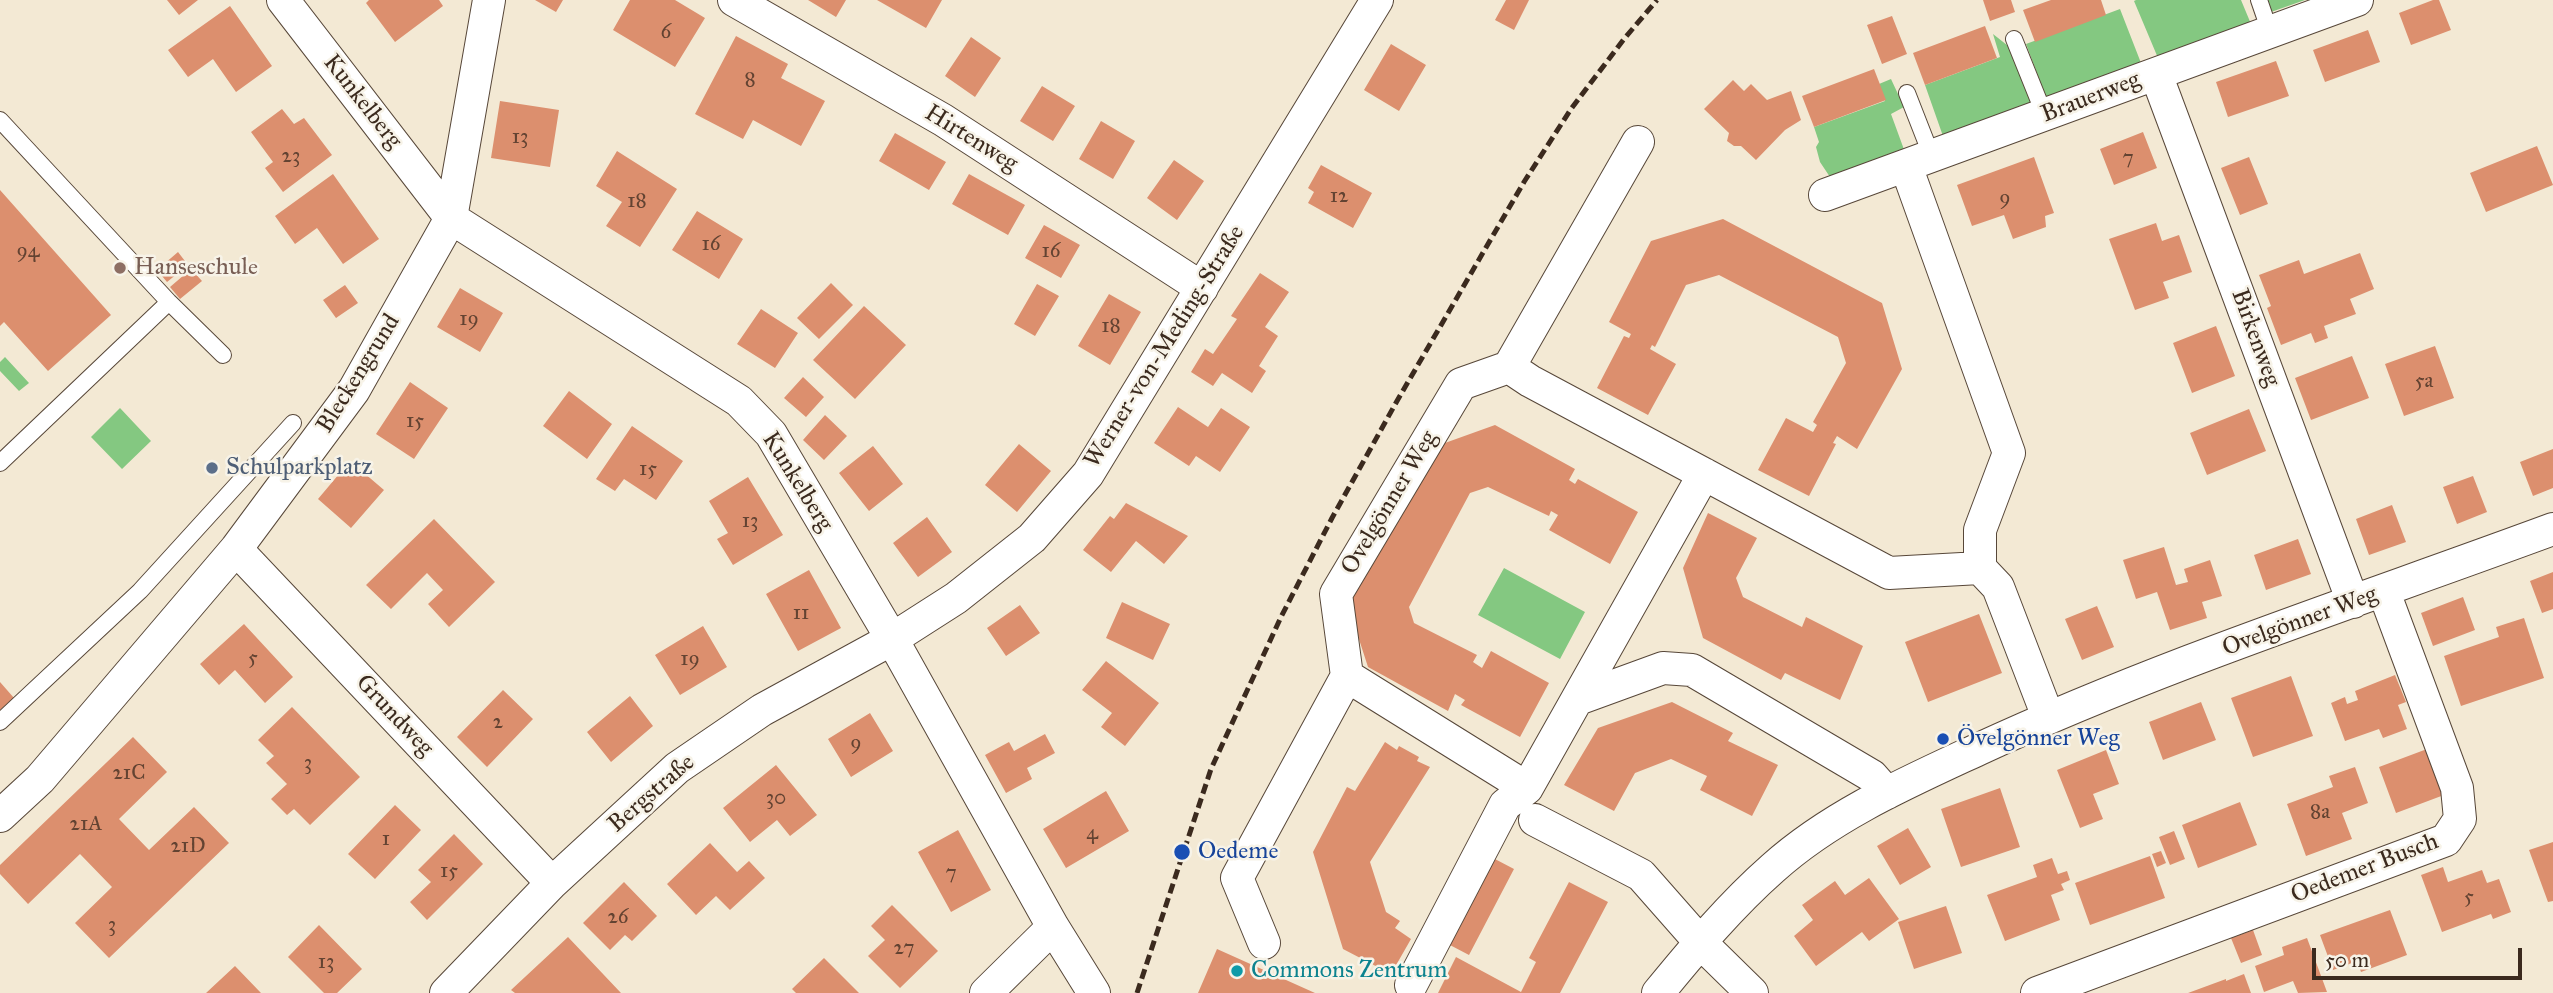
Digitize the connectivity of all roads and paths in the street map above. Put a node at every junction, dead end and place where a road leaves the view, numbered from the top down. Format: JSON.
{"nodes":[{"id":1,"x":283,"y":0,"type":"edge"},
{"id":2,"x":489,"y":0,"type":"edge"},
{"id":3,"x":734,"y":0,"type":"edge"},
{"id":4,"x":1377,"y":0,"type":"edge"},
{"id":5,"x":2259,"y":0,"type":"edge"},
{"id":6,"x":2357,"y":0,"type":"edge"},
{"id":7,"x":2270,"y":32,"type":"junction"},
{"id":8,"x":2014,"y":39,"type":"dead end"},
{"id":9,"x":2157,"y":74,"type":"junction"},
{"id":10,"x":1906,"y":93,"type":"dead end"},
{"id":11,"x":2045,"y":116,"type":"junction"},
{"id":12,"x":0,"y":120,"type":"edge"},
{"id":13,"x":1638,"y":142,"type":"dead end"},
{"id":14,"x":1919,"y":162,"type":"junction"},
{"id":15,"x":1825,"y":195,"type":"dead end"},
{"id":16,"x":451,"y":218,"type":"junction"},
{"id":17,"x":1202,"y":288,"type":"junction"},
{"id":18,"x":169,"y":302,"type":"junction"},
{"id":19,"x":223,"y":355,"type":"dead end"},
{"id":20,"x":1508,"y":367,"type":"junction"},
{"id":21,"x":293,"y":423,"type":"dead end"},
{"id":22,"x":0,"y":463,"type":"edge"},
{"id":23,"x":1704,"y":474,"type":"junction"},
{"id":24,"x":2553,"y":530,"type":"edge"},
{"id":25,"x":236,"y":549,"type":"junction"},
{"id":26,"x":1980,"y":568,"type":"junction"},
{"id":27,"x":2384,"y":592,"type":"junction"},
{"id":28,"x":2353,"y":602,"type":"junction"},
{"id":29,"x":892,"y":639,"type":"junction"},
{"id":30,"x":1347,"y":676,"type":"junction"},
{"id":31,"x":1578,"y":699,"type":"junction"},
{"id":32,"x":2049,"y":717,"type":"junction"},
{"id":33,"x":0,"y":722,"type":"edge"},
{"id":34,"x":1527,"y":788,"type":"junction"},
{"id":35,"x":1887,"y":793,"type":"junction"},
{"id":36,"x":0,"y":816,"type":"edge"},
{"id":37,"x":1535,"y":820,"type":"dead end"},
{"id":38,"x":552,"y":883,"type":"junction"},
{"id":39,"x":1053,"y":927,"type":"junction"},
{"id":40,"x":1700,"y":942,"type":"junction"},
{"id":41,"x":1264,"y":943,"type":"dead end"},
{"id":42,"x":1411,"y":985,"type":"dead end"},
{"id":43,"x":446,"y":993,"type":"edge"},
{"id":44,"x":986,"y":993,"type":"edge"},
{"id":45,"x":1094,"y":993,"type":"edge"},
{"id":46,"x":1658,"y":993,"type":"edge"},
{"id":47,"x":1752,"y":993,"type":"edge"},
{"id":48,"x":2037,"y":993,"type":"edge"}],
"edges":[{"from":1,"to":16,"type":"street","name":"Kunkelberg"},
{"from":2,"to":16,"type":"street","name":"Bleckengrund"},
{"from":3,"to":17,"type":"street","name":"Hirtenweg"},
{"from":4,"to":17,"type":"street","name":"Werner-von-Meding-Straße"},
{"from":5,"to":7,"type":"lane"},
{"from":6,"to":7,"type":"street","name":"Brauerweg"},
{"from":7,"to":9,"type":"street","name":"Brauerweg"},
{"from":8,"to":11,"type":"lane"},
{"from":9,"to":11,"type":"street","name":"Brauerweg"},
{"from":9,"to":28,"type":"street","name":"Birkenweg"},
{"from":10,"to":14,"type":"lane"},
{"from":11,"to":14,"type":"street","name":"Brauerweg"},
{"from":12,"to":18,"type":"lane"},
{"from":13,"to":20,"type":"street"},
{"from":14,"to":15,"type":"street","name":"Brauerweg"},
{"from":14,"to":26,"type":"street"},
{"from":16,"to":25,"type":"street","name":"Bleckengrund"},
{"from":16,"to":29,"type":"street","name":"Kunkelberg"},
{"from":17,"to":29,"type":"street","name":"Werner-von-Meding-Straße"},
{"from":18,"to":19,"type":"lane"},
{"from":18,"to":22,"type":"lane"},
{"from":20,"to":23,"type":"street"},
{"from":20,"to":30,"type":"street","name":"Ovelgönner Weg"},
{"from":21,"to":33,"type":"lane"},
{"from":23,"to":26,"type":"street"},
{"from":23,"to":31,"type":"street"},
{"from":24,"to":27,"type":"street","name":"Ovelgönner Weg"},
{"from":25,"to":36,"type":"street","name":"Bleckengrund"},
{"from":25,"to":38,"type":"street","name":"Grundweg"},
{"from":26,"to":32,"type":"street"},
{"from":27,"to":28,"type":"street","name":"Ovelgönner Weg"},
{"from":27,"to":48,"type":"street","name":"Oedemer Busch"},
{"from":28,"to":32,"type":"street","name":"Ovelgönner Weg"},
{"from":29,"to":38,"type":"street","name":"Bergstraße"},
{"from":29,"to":39,"type":"street","name":"Kunkelberg"},
{"from":30,"to":34,"type":"street"},
{"from":30,"to":41,"type":"street"},
{"from":31,"to":34,"type":"street"},
{"from":31,"to":35,"type":"street"},
{"from":32,"to":35,"type":"street","name":"Ovelgönner Weg"},
{"from":34,"to":42,"type":"street"},
{"from":35,"to":40,"type":"street","name":"Ovelgönner Weg"},
{"from":37,"to":40,"type":"street"},
{"from":38,"to":43,"type":"street","name":"Bergstraße"},
{"from":39,"to":44,"type":"street"},
{"from":39,"to":45,"type":"street","name":"Kunkelberg"},
{"from":40,"to":46,"type":"street","name":"Ovelgönner Weg"},
{"from":40,"to":47,"type":"street"}]}
